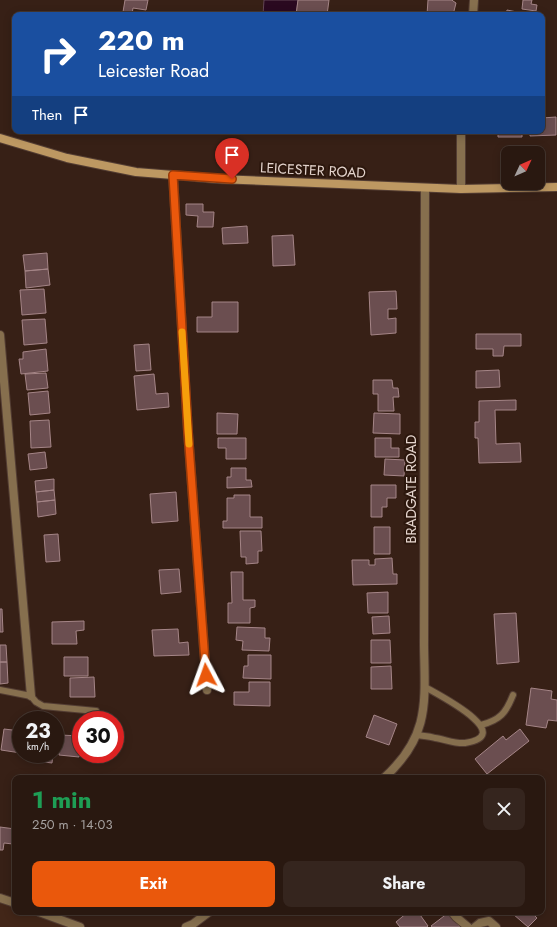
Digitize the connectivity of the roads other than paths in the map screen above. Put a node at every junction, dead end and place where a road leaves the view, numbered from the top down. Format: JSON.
{"nodes":[{"id":1,"x":474,"y":0,"type":"edge"},
{"id":2,"x":473,"y":12,"type":"edge"},
{"id":3,"x":461,"y":134,"type":"edge"},
{"id":4,"x":0,"y":138,"type":"edge"},
{"id":5,"x":173,"y":175,"type":"junction"},
{"id":6,"x":557,"y":187,"type":"edge"},
{"id":7,"x":425,"y":188,"type":"junction"},
{"id":8,"x":461,"y":189,"type":"junction"},
{"id":9,"x":0,"y":335,"type":"edge"},
{"id":10,"x":425,"y":687,"type":"junction"},
{"id":11,"x":0,"y":690,"type":"edge"},
{"id":12,"x":207,"y":690,"type":"dead end"},
{"id":13,"x":513,"y":695,"type":"dead end"},
{"id":14,"x":31,"y":696,"type":"junction"},
{"id":15,"x":96,"y":711,"type":"dead end"},
{"id":16,"x":481,"y":725,"type":"junction"},
{"id":17,"x":416,"y":735,"type":"junction"},
{"id":18,"x":387,"y":775,"type":"edge"},
{"id":19,"x":0,"y":898,"type":"edge"},
{"id":20,"x":12,"y":902,"type":"edge"},
{"id":21,"x":47,"y":915,"type":"edge"},
{"id":22,"x":205,"y":915,"type":"edge"},
{"id":23,"x":454,"y":915,"type":"edge"},
{"id":24,"x":80,"y":927,"type":"edge"},
{"id":25,"x":186,"y":927,"type":"edge"},
{"id":26,"x":468,"y":927,"type":"edge"},
{"id":27,"x":475,"y":927,"type":"edge"},
{"id":28,"x":496,"y":927,"type":"edge"}],
"edges":[{"from":1,"to":2,"type":"street"},
{"from":3,"to":8,"type":"street"},
{"from":4,"to":5,"type":"main road","name":"LEICESTER ROAD"},
{"from":5,"to":7,"type":"main road","name":"LEICESTER ROAD"},
{"from":5,"to":12,"type":"street"},
{"from":6,"to":8,"type":"main road","name":"LEICESTER ROAD"},
{"from":7,"to":8,"type":"main road","name":"LEICESTER ROAD"},
{"from":7,"to":10,"type":"street","name":"BRADGATE ROAD"},
{"from":9,"to":14,"type":"street"},
{"from":10,"to":16,"type":"lane"},
{"from":10,"to":17,"type":"street","name":"BRADGATE ROAD"},
{"from":11,"to":14,"type":"lane"},
{"from":13,"to":16,"type":"lane"},
{"from":14,"to":15,"type":"lane"},
{"from":16,"to":17,"type":"lane"},
{"from":17,"to":18,"type":"street","name":"BRADGATE ROAD"},
{"from":19,"to":20,"type":"street"},
{"from":21,"to":24,"type":"street"},
{"from":22,"to":25,"type":"street"},
{"from":23,"to":26,"type":"street"},
{"from":27,"to":28,"type":"street"}]}
